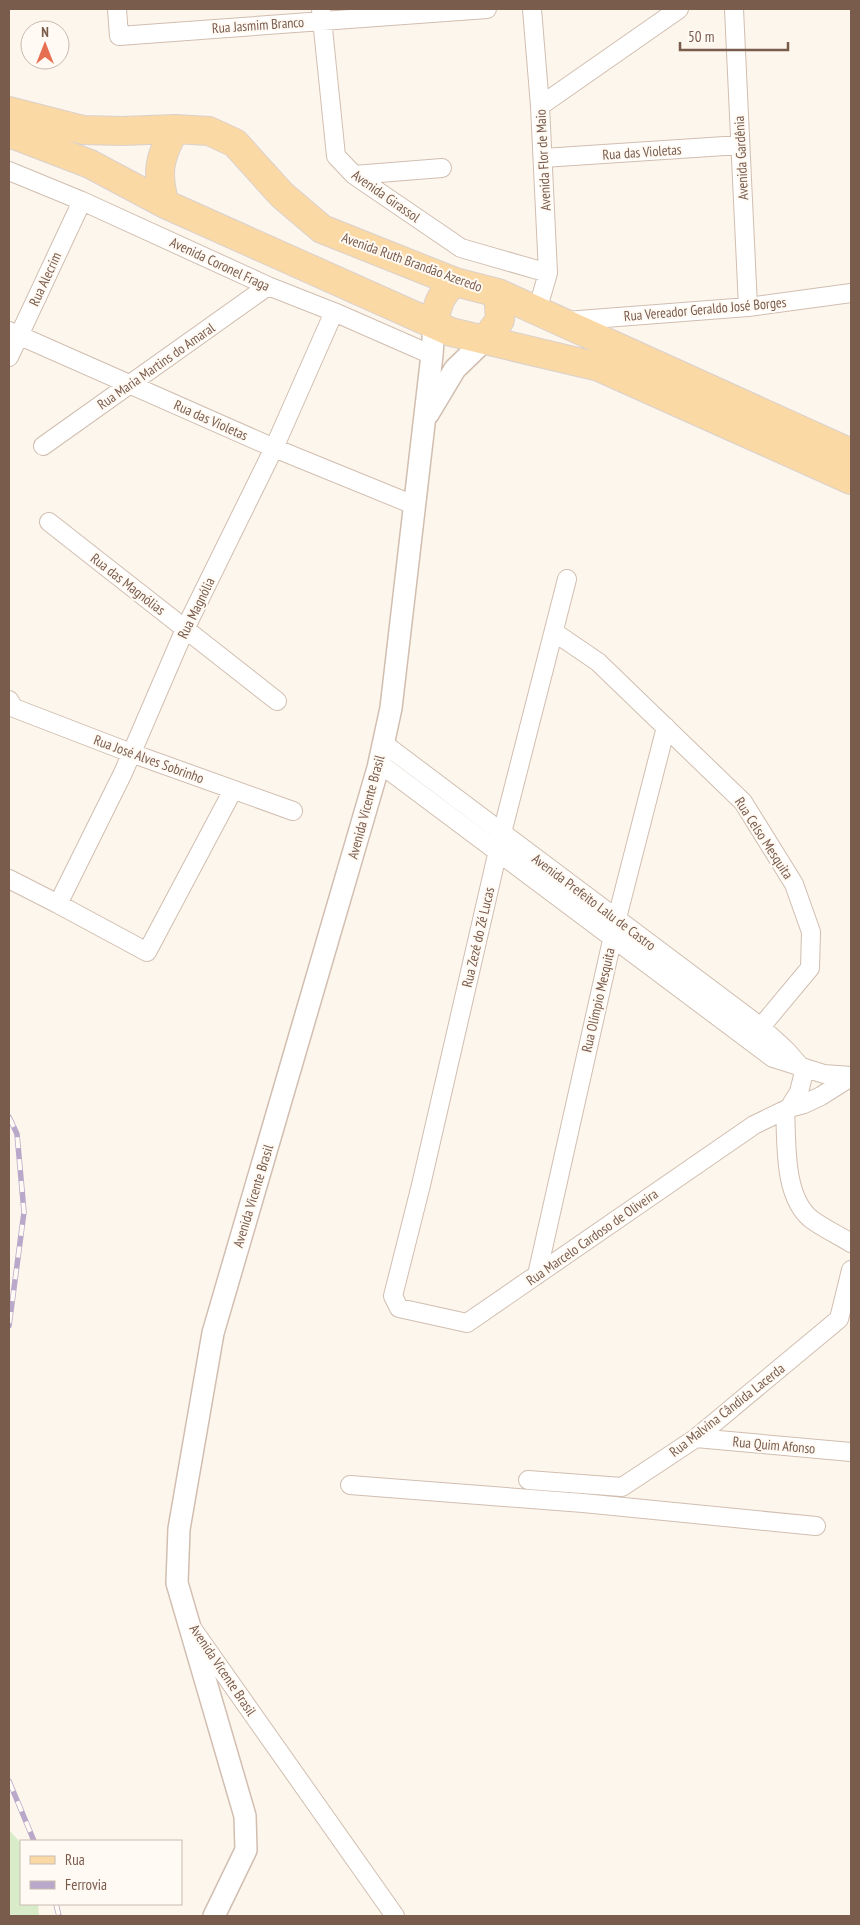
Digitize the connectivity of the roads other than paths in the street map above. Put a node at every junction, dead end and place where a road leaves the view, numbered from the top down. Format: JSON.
{"nodes":[{"id":1,"x":117,"y":9,"type":"edge"},
{"id":2,"x":487,"y":9,"type":"edge"},
{"id":3,"x":532,"y":9,"type":"edge"},
{"id":4,"x":679,"y":9,"type":"edge"},
{"id":5,"x":734,"y":9,"type":"edge"},
{"id":6,"x":321,"y":15,"type":"edge"},
{"id":7,"x":540,"y":106,"type":"junction"},
{"id":8,"x":9,"y":111,"type":"edge"},
{"id":9,"x":174,"y":129,"type":"junction"},
{"id":10,"x":9,"y":133,"type":"edge"},
{"id":11,"x":740,"y":145,"type":"junction"},
{"id":12,"x":543,"y":158,"type":"junction"},
{"id":13,"x":442,"y":168,"type":"dead end"},
{"id":14,"x":9,"y":171,"type":"edge"},
{"id":15,"x":354,"y":175,"type":"junction"},
{"id":16,"x":82,"y":200,"type":"junction"},
{"id":17,"x":165,"y":204,"type":"junction"},
{"id":18,"x":548,"y":273,"type":"junction"},
{"id":19,"x":455,"y":282,"type":"junction"},
{"id":20,"x":268,"y":286,"type":"junction"},
{"id":21,"x":851,"y":293,"type":"edge"},
{"id":22,"x":498,"y":294,"type":"junction"},
{"id":23,"x":748,"y":307,"type":"junction"},
{"id":24,"x":334,"y":312,"type":"junction"},
{"id":25,"x":547,"y":316,"type":"junction"},
{"id":26,"x":434,"y":324,"type":"junction"},
{"id":27,"x":14,"y":333,"type":"edge"},
{"id":28,"x":485,"y":340,"type":"junction"},
{"id":29,"x":432,"y":355,"type":"junction"},
{"id":30,"x":9,"y":357,"type":"edge"},
{"id":31,"x":129,"y":384,"type":"junction"},
{"id":32,"x":424,"y":421,"type":"junction"},
{"id":33,"x":43,"y":446,"type":"dead end"},
{"id":34,"x":274,"y":448,"type":"junction"},
{"id":35,"x":851,"y":453,"type":"edge"},
{"id":36,"x":851,"y":480,"type":"edge"},
{"id":37,"x":414,"y":505,"type":"junction"},
{"id":38,"x":49,"y":522,"type":"dead end"},
{"id":39,"x":567,"y":579,"type":"dead end"},
{"id":40,"x":185,"y":628,"type":"junction"},
{"id":41,"x":554,"y":632,"type":"junction"},
{"id":42,"x":9,"y":700,"type":"edge"},
{"id":43,"x":276,"y":701,"type":"dead end"},
{"id":44,"x":666,"y":727,"type":"junction"},
{"id":45,"x":131,"y":753,"type":"junction"},
{"id":46,"x":381,"y":753,"type":"junction"},
{"id":47,"x":233,"y":790,"type":"junction"},
{"id":48,"x":294,"y":811,"type":"dead end"},
{"id":49,"x":502,"y":833,"type":"junction"},
{"id":50,"x":498,"y":852,"type":"junction"},
{"id":51,"x":9,"y":879,"type":"edge"},
{"id":52,"x":58,"y":904,"type":"junction"},
{"id":53,"x":617,"y":918,"type":"junction"},
{"id":54,"x":612,"y":938,"type":"junction"},
{"id":55,"x":755,"y":1034,"type":"junction"},
{"id":56,"x":803,"y":1067,"type":"junction"},
{"id":57,"x":851,"y":1076,"type":"edge"},
{"id":58,"x":787,"y":1109,"type":"junction"},
{"id":59,"x":851,"y":1243,"type":"edge"},
{"id":60,"x":851,"y":1270,"type":"edge"},
{"id":61,"x":537,"y":1274,"type":"junction"},
{"id":62,"x":393,"y":1296,"type":"joint"},
{"id":63,"x":696,"y":1438,"type":"junction"},
{"id":64,"x":851,"y":1452,"type":"edge"},
{"id":65,"x":528,"y":1480,"type":"dead end"},
{"id":66,"x":350,"y":1485,"type":"dead end"},
{"id":67,"x":622,"y":1488,"type":"junction"},
{"id":68,"x":620,"y":1507,"type":"junction"},
{"id":69,"x":816,"y":1526,"type":"dead end"},
{"id":70,"x":190,"y":1624,"type":"junction"},
{"id":71,"x":214,"y":1916,"type":"edge"},
{"id":72,"x":395,"y":1916,"type":"edge"}],
"edges":[{"from":1,"to":6,"type":"street","name":"Rua Jasmim Branco"},
{"from":2,"to":6,"type":"street","name":"Rua Jasmim Branco"},
{"from":3,"to":7,"type":"street","name":"Avenida Flor de Maio"},
{"from":4,"to":7,"type":"street"},
{"from":5,"to":11,"type":"street","name":"Avenida Gardênia"},
{"from":6,"to":15,"type":"street","name":"Avenida Girassol"},
{"from":7,"to":12,"type":"street","name":"Avenida Flor de Maio"},
{"from":8,"to":9,"type":"main road","name":"Avenida Ruth Brandão Azeredo"},
{"from":9,"to":17,"type":"main road"},
{"from":9,"to":19,"type":"main road","name":"Avenida Ruth Brandão Azeredo"},
{"from":10,"to":17,"type":"main road"},
{"from":11,"to":12,"type":"street","name":"Rua das Violetas"},
{"from":11,"to":23,"type":"street","name":"Avenida Gardênia"},
{"from":12,"to":18,"type":"street","name":"Avenida Flor de Maio"},
{"from":13,"to":15,"type":"street"},
{"from":14,"to":16,"type":"street","name":"Avenida Coronel Fraga"},
{"from":15,"to":18,"type":"street","name":"Avenida Girassol"},
{"from":16,"to":20,"type":"street","name":"Avenida Coronel Fraga"},
{"from":16,"to":27,"type":"street","name":"Rua Alecrim"},
{"from":17,"to":26,"type":"main road"},
{"from":18,"to":25,"type":"street","name":"Avenida Flor de Maio"},
{"from":19,"to":22,"type":"main road","name":"Avenida Ruth Brandão Azeredo"},
{"from":19,"to":26,"type":"main road"},
{"from":20,"to":24,"type":"street","name":"Avenida Coronel Fraga"},
{"from":20,"to":31,"type":"street","name":"Rua Maria Martins do Amaral"},
{"from":21,"to":23,"type":"street","name":"Rua Vereador Geraldo José Borges"},
{"from":22,"to":25,"type":"main road","name":"Avenida Ruth Brandão Azeredo"},
{"from":22,"to":28,"type":"main road"},
{"from":23,"to":25,"type":"street","name":"Rua Vereador Geraldo José Borges"},
{"from":24,"to":29,"type":"street","name":"Avenida Coronel Fraga"},
{"from":24,"to":34,"type":"street","name":"Rua Magnólia"},
{"from":25,"to":28,"type":"main road"},
{"from":25,"to":35,"type":"main road","name":"Avenida Ruth Brandão Azeredo"},
{"from":26,"to":28,"type":"main road"},
{"from":26,"to":29,"type":"street","name":"Avenida Vicente Brasil"},
{"from":27,"to":30,"type":"street","name":"Rua Alecrim"},
{"from":27,"to":31,"type":"street","name":"Rua das Violetas"},
{"from":28,"to":32,"type":"street","name":"Avenida Vicente Brasil"},
{"from":28,"to":36,"type":"main road"},
{"from":29,"to":32,"type":"street","name":"Avenida Vicente Brasil"},
{"from":31,"to":33,"type":"street","name":"Rua Maria Martins do Amaral"},
{"from":31,"to":34,"type":"street","name":"Rua das Violetas"},
{"from":32,"to":37,"type":"street","name":"Avenida Vicente Brasil"},
{"from":34,"to":37,"type":"street","name":"Rua das Violetas"},
{"from":34,"to":40,"type":"street","name":"Rua Magnólia"},
{"from":37,"to":46,"type":"street","name":"Avenida Vicente Brasil"},
{"from":38,"to":40,"type":"street","name":"Rua das Magnólias"},
{"from":39,"to":41,"type":"street","name":"Rua Zezé do Zé Lucas"},
{"from":40,"to":43,"type":"street","name":"Rua das Magnólias"},
{"from":40,"to":45,"type":"street","name":"Rua Magnólia"},
{"from":41,"to":44,"type":"street","name":"Rua Celso Mesquita"},
{"from":41,"to":49,"type":"street","name":"Rua Zezé do Zé Lucas"},
{"from":42,"to":45,"type":"street","name":"Rua José Alves Sobrinho"},
{"from":44,"to":53,"type":"street","name":"Rua Olímpio Mesquita"},
{"from":44,"to":55,"type":"street","name":"Rua Celso Mesquita"},
{"from":45,"to":47,"type":"street","name":"Rua José Alves Sobrinho"},
{"from":45,"to":52,"type":"street","name":"Rua Magnólia"},
{"from":46,"to":49,"type":"street","name":"Avenida Prefeito Lalu de Castro"},
{"from":46,"to":50,"type":"street","name":"Avenida Prefeito Lalu de Castro"},
{"from":46,"to":70,"type":"street","name":"Avenida Vicente Brasil"},
{"from":47,"to":48,"type":"street","name":"Rua José Alves Sobrinho"},
{"from":47,"to":52,"type":"street"},
{"from":49,"to":50,"type":"street","name":"Rua Zezé do Zé Lucas"},
{"from":49,"to":53,"type":"street","name":"Avenida Prefeito Lalu de Castro"},
{"from":50,"to":54,"type":"street","name":"Avenida Prefeito Lalu de Castro"},
{"from":50,"to":62,"type":"street","name":"Rua Zezé do Zé Lucas"},
{"from":51,"to":52,"type":"street"},
{"from":53,"to":54,"type":"street","name":"Rua Olímpio Mesquita"},
{"from":53,"to":55,"type":"street","name":"Avenida Prefeito Lalu de Castro"},
{"from":54,"to":55,"type":"street","name":"Avenida Prefeito Lalu de Castro"},
{"from":54,"to":61,"type":"street","name":"Rua Olímpio Mesquita"},
{"from":55,"to":56,"type":"street","name":"Avenida Prefeito Lalu de Castro"},
{"from":56,"to":57,"type":"street"},
{"from":56,"to":58,"type":"street"},
{"from":57,"to":58,"type":"street","name":"Rua Marcelo Cardoso de Oliveira"},
{"from":58,"to":59,"type":"street"},
{"from":58,"to":61,"type":"street","name":"Rua Marcelo Cardoso de Oliveira"},
{"from":60,"to":63,"type":"street","name":"Rua Malvina Cândida Lacerda"},
{"from":61,"to":62,"type":"street","name":"Rua Marcelo Cardoso de Oliveira"},
{"from":63,"to":64,"type":"street","name":"Rua Quim Afonso"},
{"from":63,"to":67,"type":"street","name":"Rua Malvina Cândida Lacerda"},
{"from":65,"to":67,"type":"street"},
{"from":66,"to":68,"type":"street"},
{"from":67,"to":68,"type":"street"},
{"from":68,"to":69,"type":"street"},
{"from":70,"to":71,"type":"street"},
{"from":70,"to":72,"type":"street","name":"Avenida Vicente Brasil"}]}
